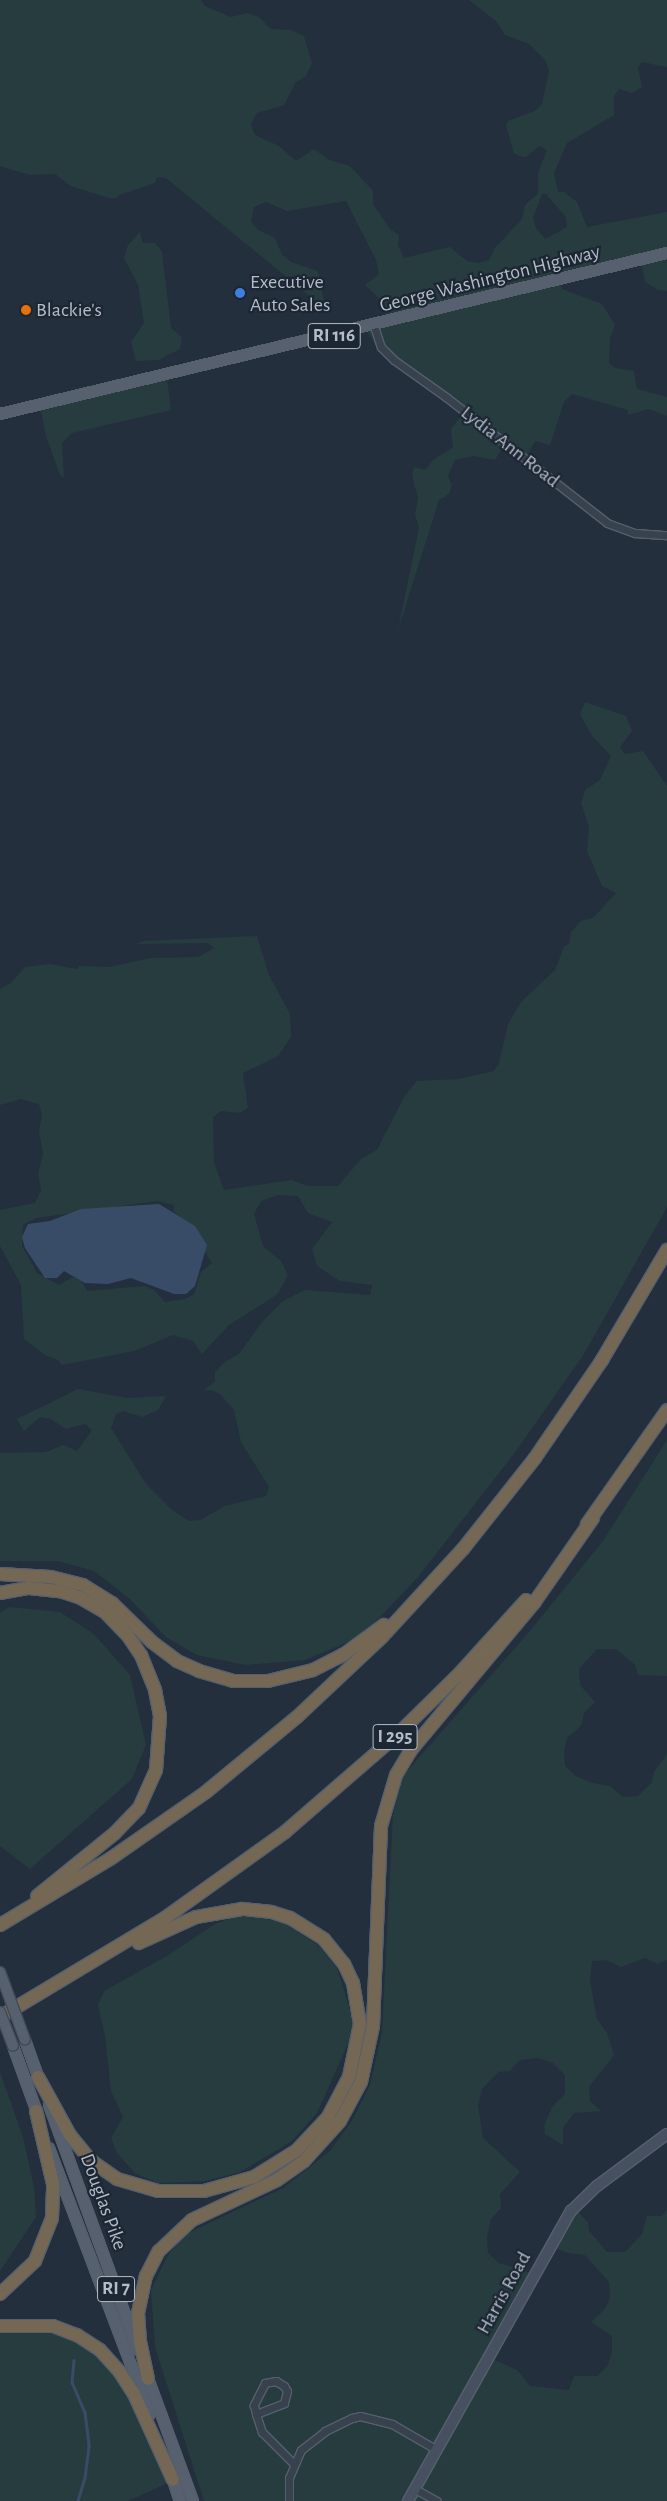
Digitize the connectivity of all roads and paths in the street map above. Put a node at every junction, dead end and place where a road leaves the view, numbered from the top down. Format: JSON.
{"nodes":[{"id":1,"x":667,"y":253,"type":"edge"},
{"id":2,"x":374,"y":326,"type":"junction"},
{"id":3,"x":0,"y":414,"type":"edge"},
{"id":4,"x":667,"y":535,"type":"edge"},
{"id":5,"x":667,"y":1250,"type":"edge"},
{"id":6,"x":667,"y":1410,"type":"edge"},
{"id":7,"x":593,"y":1518,"type":"junction"},
{"id":8,"x":0,"y":1574,"type":"edge"},
{"id":9,"x":0,"y":1593,"type":"edge"},
{"id":10,"x":423,"y":1593,"type":"junction"},
{"id":11,"x":0,"y":1924,"type":"edge"},
{"id":12,"x":0,"y":1972,"type":"edge"},
{"id":13,"x":52,"y":1987,"type":"junction"},
{"id":14,"x":0,"y":2014,"type":"edge"},
{"id":15,"x":38,"y":2077,"type":"junction"},
{"id":16,"x":36,"y":2111,"type":"junction"},
{"id":17,"x":667,"y":2134,"type":"edge"},
{"id":18,"x":0,"y":2294,"type":"edge"},
{"id":19,"x":0,"y":2326,"type":"edge"},
{"id":20,"x":148,"y":2379,"type":"junction"},
{"id":21,"x":256,"y":2414,"type":"junction"},
{"id":22,"x":437,"y":2450,"type":"junction"},
{"id":23,"x":293,"y":2463,"type":"junction"},
{"id":24,"x":173,"y":2480,"type":"junction"},
{"id":25,"x":415,"y":2489,"type":"junction"},
{"id":26,"x":180,"y":2501,"type":"edge"},
{"id":27,"x":193,"y":2501,"type":"edge"},
{"id":28,"x":289,"y":2501,"type":"edge"},
{"id":29,"x":408,"y":2501,"type":"edge"},
{"id":30,"x":438,"y":2501,"type":"edge"}],
"edges":[{"from":1,"to":2,"type":"main road","name":"George Washington Highway","number":"RI 116"},
{"from":2,"to":3,"type":"main road","name":"George Washington Highway","number":"RI 116"},
{"from":2,"to":4,"type":"street","name":"Lydia Ann Road"},
{"from":5,"to":10,"type":"highway"},
{"from":6,"to":7,"type":"highway","number":"I 295"},
{"from":7,"to":13,"type":"highway","number":"I 295"},
{"from":7,"to":20,"type":"highway"},
{"from":8,"to":10,"type":"highway"},
{"from":9,"to":11,"type":"highway"},
{"from":10,"to":11,"type":"highway"},
{"from":12,"to":15,"type":"main road","name":"Douglas Pike","number":"RI 7","bridge":true},
{"from":13,"to":14,"type":"highway","number":"I 295"},
{"from":13,"to":15,"type":"highway"},
{"from":14,"to":16,"type":"main road","name":"Douglas Pike","number":"RI 7","bridge":true},
{"from":15,"to":20,"type":"main road","name":"Douglas Pike","number":"RI 7"},
{"from":16,"to":18,"type":"highway"},
{"from":16,"to":24,"type":"main road","name":"Douglas Pike","number":"RI 7"},
{"from":17,"to":22,"type":"street","name":"Harris Road"},
{"from":19,"to":24,"type":"highway"},
{"from":20,"to":27,"type":"main road","name":"Douglas Pike","number":"RI 7"},
{"from":21,"to":21,"type":"street"},
{"from":21,"to":23,"type":"street"},
{"from":22,"to":23,"type":"street"},
{"from":22,"to":25,"type":"street","name":"Harris Road"},
{"from":23,"to":28,"type":"street"},
{"from":24,"to":26,"type":"main road","name":"Douglas Pike","number":"RI 7"},
{"from":25,"to":29,"type":"street","name":"Harris Road"},
{"from":25,"to":30,"type":"street"}]}
